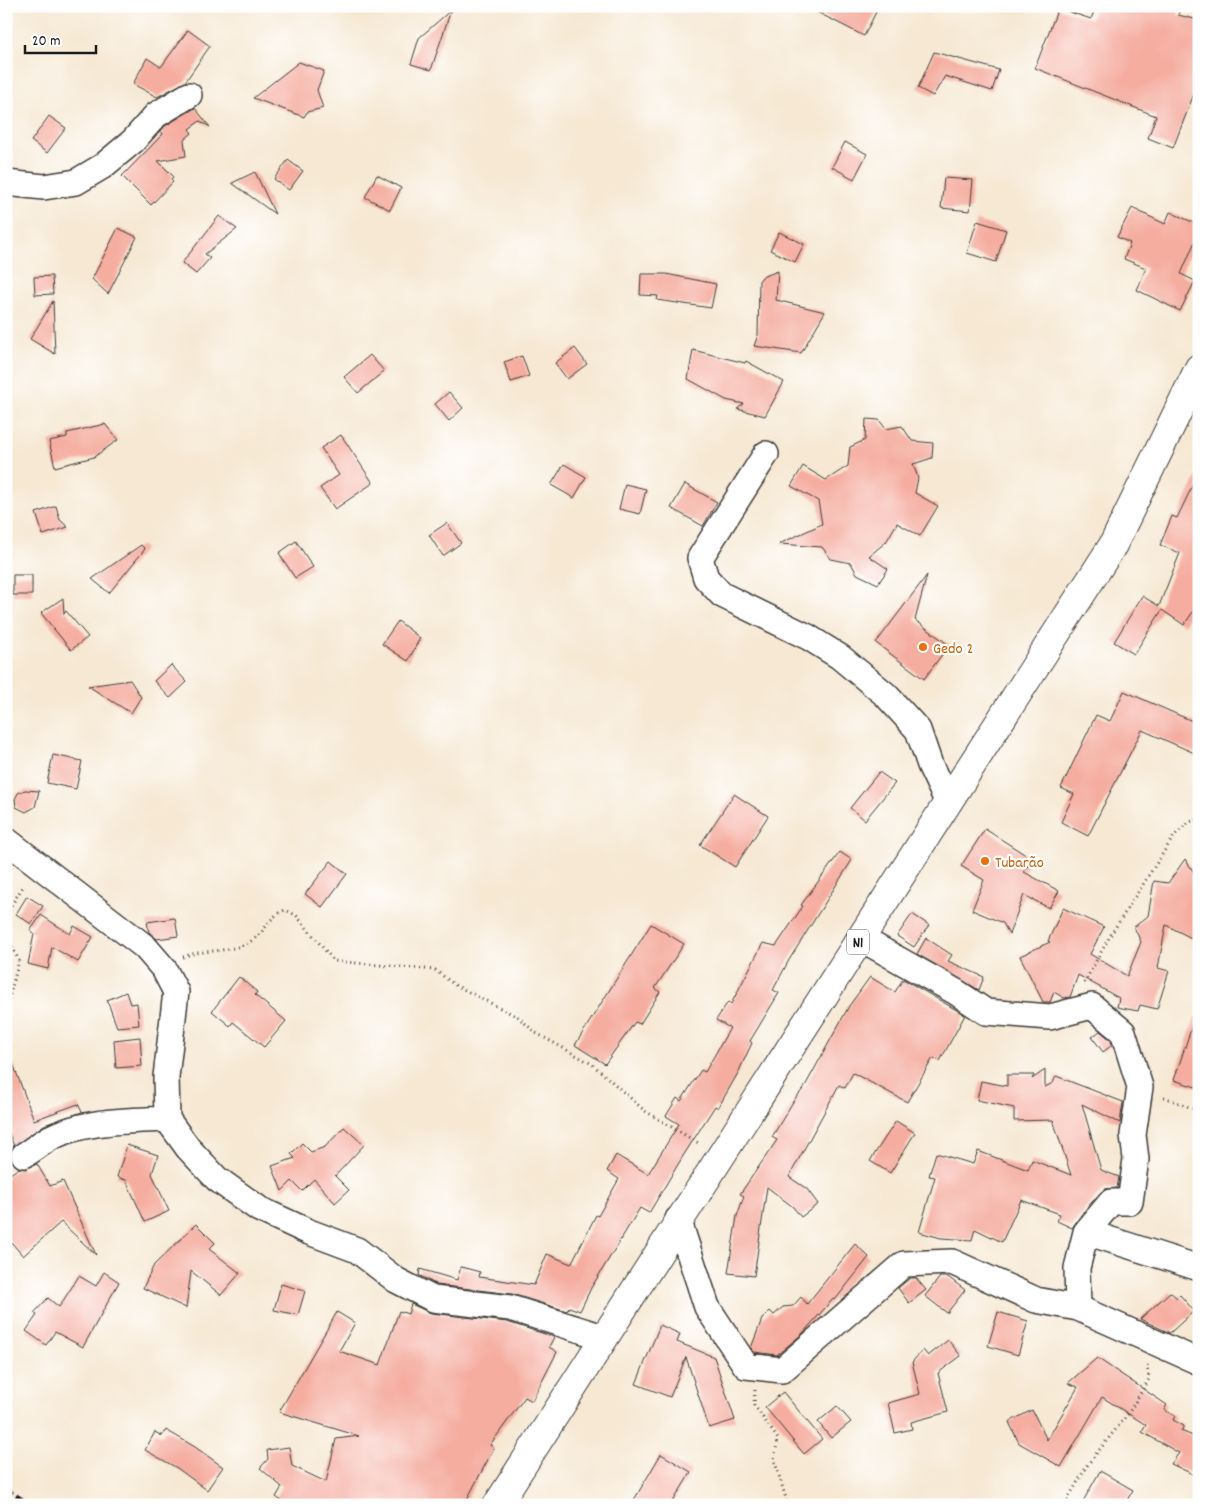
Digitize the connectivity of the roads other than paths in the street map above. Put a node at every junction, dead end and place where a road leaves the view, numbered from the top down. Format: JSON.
{"nodes":[{"id":1,"x":189,"y":95,"type":"dead end"},
{"id":2,"x":6,"y":183,"type":"edge"},
{"id":3,"x":1199,"y":368,"type":"edge"},
{"id":4,"x":766,"y":454,"type":"dead end"},
{"id":5,"x":948,"y":803,"type":"junction"},
{"id":6,"x":6,"y":840,"type":"edge"},
{"id":7,"x":860,"y":938,"type":"junction"},
{"id":8,"x":168,"y":1119,"type":"junction"},
{"id":9,"x":24,"y":1155,"type":"dead end"},
{"id":10,"x":678,"y":1220,"type":"junction"},
{"id":11,"x":1086,"y":1232,"type":"junction"},
{"id":12,"x":1199,"y":1268,"type":"edge"},
{"id":13,"x":1078,"y":1308,"type":"junction"},
{"id":14,"x":603,"y":1337,"type":"junction"},
{"id":15,"x":1199,"y":1362,"type":"edge"},
{"id":16,"x":497,"y":1505,"type":"edge"}],
"edges":[{"from":1,"to":2,"type":"street"},
{"from":3,"to":5,"type":"highway","number":"N1"},
{"from":4,"to":5,"type":"street"},
{"from":5,"to":7,"type":"highway","number":"N1"},
{"from":6,"to":8,"type":"street"},
{"from":7,"to":10,"type":"highway","number":"N1"},
{"from":7,"to":11,"type":"street"},
{"from":8,"to":9,"type":"street"},
{"from":8,"to":14,"type":"street"},
{"from":10,"to":13,"type":"street"},
{"from":10,"to":14,"type":"highway","number":"N1"},
{"from":11,"to":12,"type":"street"},
{"from":11,"to":13,"type":"street"},
{"from":13,"to":15,"type":"street"},
{"from":14,"to":16,"type":"highway","number":"N1"}]}
